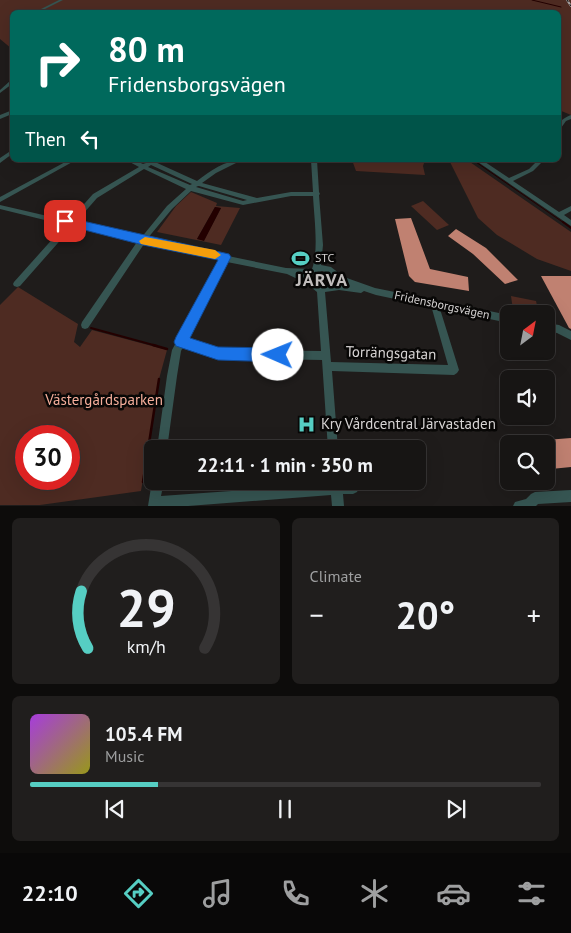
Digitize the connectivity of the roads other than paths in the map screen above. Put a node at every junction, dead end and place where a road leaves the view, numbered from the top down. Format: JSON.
{"nodes":[{"id":1,"x":61,"y":0,"type":"edge"},
{"id":2,"x":41,"y":10,"type":"edge"},
{"id":3,"x":10,"y":84,"type":"edge"},
{"id":4,"x":0,"y":92,"type":"edge"},
{"id":5,"x":571,"y":117,"type":"edge"},
{"id":6,"x":561,"y":124,"type":"edge"},
{"id":7,"x":69,"y":162,"type":"edge"},
{"id":8,"x":148,"y":162,"type":"edge"},
{"id":9,"x":234,"y":162,"type":"edge"},
{"id":10,"x":314,"y":162,"type":"edge"},
{"id":11,"x":481,"y":162,"type":"edge"},
{"id":12,"x":539,"y":162,"type":"edge"},
{"id":13,"x":509,"y":180,"type":"junction"},
{"id":14,"x":196,"y":183,"type":"junction"},
{"id":15,"x":190,"y":188,"type":"junction"},
{"id":16,"x":317,"y":194,"type":"junction"},
{"id":17,"x":0,"y":200,"type":"edge"},
{"id":18,"x":255,"y":200,"type":"junction"},
{"id":19,"x":0,"y":207,"type":"edge"},
{"id":20,"x":571,"y":208,"type":"edge"},
{"id":21,"x":559,"y":215,"type":"junction"},
{"id":22,"x":571,"y":222,"type":"edge"},
{"id":23,"x":72,"y":223,"type":"junction"},
{"id":24,"x":143,"y":240,"type":"junction"},
{"id":25,"x":225,"y":257,"type":"junction"},
{"id":26,"x":320,"y":267,"type":"junction"},
{"id":27,"x":286,"y":271,"type":"junction"},
{"id":28,"x":335,"y":276,"type":"junction"},
{"id":29,"x":309,"y":282,"type":"junction"},
{"id":30,"x":17,"y":284,"type":"dead end"},
{"id":31,"x":330,"y":287,"type":"junction"},
{"id":32,"x":321,"y":289,"type":"junction"},
{"id":33,"x":376,"y":292,"type":"junction"},
{"id":34,"x":436,"y":309,"type":"dead end"},
{"id":35,"x":500,"y":317,"type":"edge"},
{"id":36,"x":85,"y":325,"type":"dead end"},
{"id":37,"x":555,"y":328,"type":"edge"},
{"id":38,"x":571,"y":336,"type":"edge"},
{"id":39,"x":181,"y":342,"type":"junction"},
{"id":40,"x":327,"y":361,"type":"junction"},
{"id":41,"x":163,"y":440,"type":"edge"},
{"id":42,"x":332,"y":440,"type":"edge"},
{"id":43,"x":157,"y":490,"type":"edge"},
{"id":44,"x":288,"y":490,"type":"edge"},
{"id":45,"x":336,"y":490,"type":"edge"},
{"id":46,"x":571,"y":496,"type":"edge"},
{"id":47,"x":155,"y":504,"type":"edge"},
{"id":48,"x":338,"y":506,"type":"edge"},
{"id":49,"x":519,"y":506,"type":"edge"}],
"edges":[{"from":1,"to":2,"type":"street"},
{"from":3,"to":4,"type":"street"},
{"from":5,"to":6,"type":"street"},
{"from":7,"to":17,"type":"street"},
{"from":8,"to":14,"type":"street"},
{"from":8,"to":15,"type":"street"},
{"from":8,"to":23,"type":"street"},
{"from":9,"to":14,"type":"street"},
{"from":10,"to":16,"type":"street"},
{"from":11,"to":13,"type":"street"},
{"from":12,"to":13,"type":"street"},
{"from":13,"to":21,"type":"street"},
{"from":14,"to":15,"type":"street"},
{"from":14,"to":18,"type":"street"},
{"from":15,"to":18,"type":"street"},
{"from":15,"to":24,"type":"street"},
{"from":16,"to":18,"type":"street"},
{"from":16,"to":26,"type":"street"},
{"from":19,"to":23,"type":"street"},
{"from":20,"to":21,"type":"street"},
{"from":21,"to":22,"type":"street"},
{"from":23,"to":24,"type":"street"},
{"from":23,"to":30,"type":"street"},
{"from":24,"to":25,"type":"street"},
{"from":24,"to":36,"type":"street"},
{"from":25,"to":27,"type":"street"},
{"from":25,"to":39,"type":"street"},
{"from":26,"to":27,"type":"street"},
{"from":26,"to":28,"type":"street"},
{"from":26,"to":29,"type":"street"},
{"from":27,"to":29,"type":"street"},
{"from":28,"to":31,"type":"street"},
{"from":28,"to":33,"type":"street","name":"Fridensborgsvägen"},
{"from":29,"to":32,"type":"street"},
{"from":31,"to":32,"type":"street"},
{"from":31,"to":33,"type":"street","name":"Fridensborgsvägen"},
{"from":32,"to":40,"type":"street"},
{"from":33,"to":35,"type":"street","name":"Fridensborgsvägen"},
{"from":34,"to":40,"type":"street","name":"Torrängsgatan"},
{"from":37,"to":38,"type":"street"},
{"from":39,"to":40,"type":"street","name":"Torrängsgatan"},
{"from":39,"to":41,"type":"street"},
{"from":40,"to":42,"type":"street"},
{"from":43,"to":47,"type":"street"},
{"from":44,"to":47,"type":"street"},
{"from":45,"to":48,"type":"street"},
{"from":46,"to":49,"type":"street"}]}
